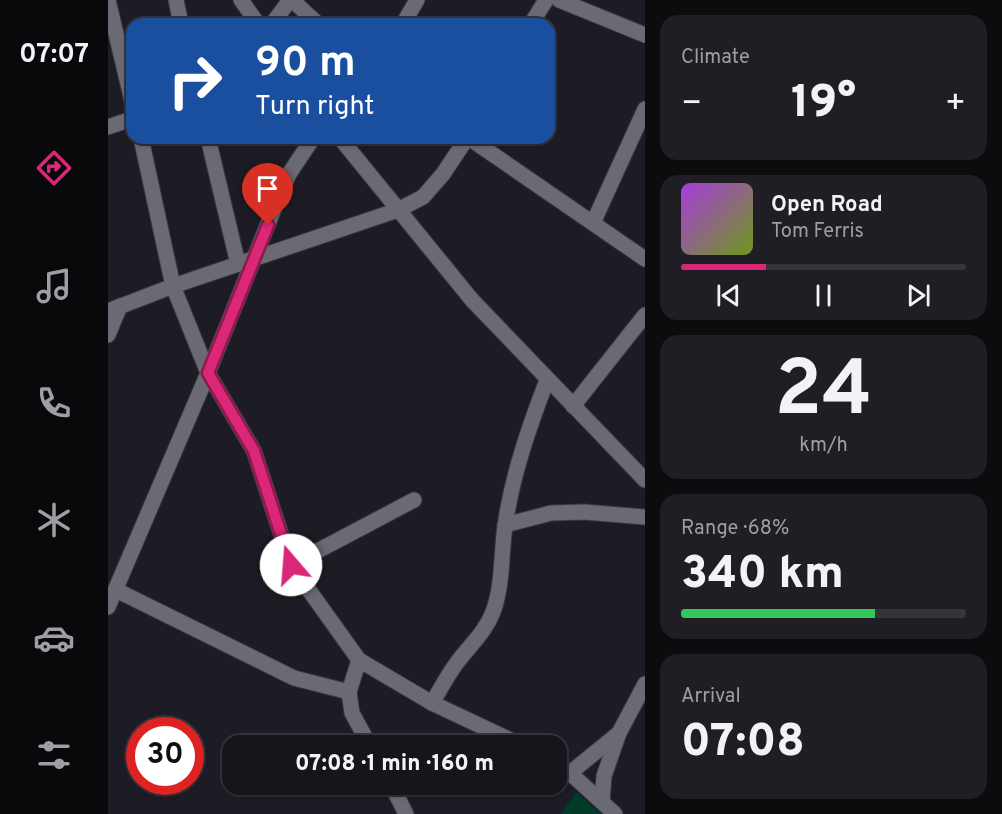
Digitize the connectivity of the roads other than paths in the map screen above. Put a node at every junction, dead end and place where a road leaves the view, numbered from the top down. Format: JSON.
{"nodes":[{"id":1,"x":108,"y":0,"type":"edge"},
{"id":2,"x":176,"y":0,"type":"edge"},
{"id":3,"x":241,"y":0,"type":"edge"},
{"id":4,"x":291,"y":0,"type":"edge"},
{"id":5,"x":417,"y":0,"type":"edge"},
{"id":6,"x":546,"y":0,"type":"edge"},
{"id":7,"x":559,"y":0,"type":"edge"},
{"id":8,"x":180,"y":18,"type":"edge"},
{"id":9,"x":254,"y":18,"type":"edge"},
{"id":10,"x":277,"y":18,"type":"edge"},
{"id":11,"x":311,"y":18,"type":"edge"},
{"id":12,"x":406,"y":18,"type":"edge"},
{"id":13,"x":535,"y":18,"type":"edge"},
{"id":14,"x":645,"y":35,"type":"edge"},
{"id":15,"x":126,"y":75,"type":"edge"},
{"id":16,"x":645,"y":110,"type":"edge"},
{"id":17,"x":126,"y":120,"type":"edge"},
{"id":18,"x":108,"y":127,"type":"edge"},
{"id":19,"x":142,"y":144,"type":"edge"},
{"id":20,"x":209,"y":144,"type":"edge"},
{"id":21,"x":309,"y":144,"type":"edge"},
{"id":22,"x":345,"y":144,"type":"edge"},
{"id":23,"x":464,"y":144,"type":"edge"},
{"id":24,"x":477,"y":144,"type":"edge"},
{"id":25,"x":398,"y":210,"type":"junction"},
{"id":26,"x":593,"y":223,"type":"junction"},
{"id":27,"x":255,"y":258,"type":"junction"},
{"id":28,"x":645,"y":259,"type":"edge"},
{"id":29,"x":238,"y":264,"type":"junction"},
{"id":30,"x":173,"y":286,"type":"junction"},
{"id":31,"x":114,"y":309,"type":"edge"},
{"id":32,"x":643,"y":322,"type":"edge"},
{"id":33,"x":108,"y":335,"type":"edge"},
{"id":34,"x":208,"y":373,"type":"junction"},
{"id":35,"x":548,"y":380,"type":"junction"},
{"id":36,"x":573,"y":406,"type":"junction"},
{"id":37,"x":645,"y":480,"type":"edge"},
{"id":38,"x":414,"y":500,"type":"dead end"},
{"id":39,"x":645,"y":517,"type":"edge"},
{"id":40,"x":505,"y":525,"type":"junction"},
{"id":41,"x":291,"y":565,"type":"junction"},
{"id":42,"x":116,"y":590,"type":"junction"},
{"id":43,"x":108,"y":607,"type":"edge"},
{"id":44,"x":359,"y":660,"type":"junction"},
{"id":45,"x":645,"y":684,"type":"edge"},
{"id":46,"x":349,"y":692,"type":"junction"},
{"id":47,"x":432,"y":703,"type":"junction"},
{"id":48,"x":619,"y":733,"type":"junction"},
{"id":49,"x":364,"y":735,"type":"edge"},
{"id":50,"x":500,"y":735,"type":"edge"},
{"id":51,"x":567,"y":771,"type":"edge"},
{"id":52,"x":570,"y":773,"type":"junction"},
{"id":53,"x":396,"y":795,"type":"edge"},
{"id":54,"x":602,"y":802,"type":"junction"},
{"id":55,"x":406,"y":814,"type":"edge"},
{"id":56,"x":615,"y":814,"type":"edge"}],
"edges":[{"from":1,"to":15,"type":"street"},
{"from":2,"to":8,"type":"street"},
{"from":3,"to":9,"type":"street"},
{"from":4,"to":10,"type":"street"},
{"from":4,"to":11,"type":"street"},
{"from":5,"to":12,"type":"street"},
{"from":6,"to":13,"type":"street"},
{"from":7,"to":14,"type":"street"},
{"from":16,"to":26,"type":"street"},
{"from":17,"to":18,"type":"street"},
{"from":19,"to":30,"type":"street"},
{"from":20,"to":29,"type":"street"},
{"from":21,"to":27,"type":"street"},
{"from":22,"to":25,"type":"street"},
{"from":23,"to":25,"type":"street"},
{"from":24,"to":26,"type":"street"},
{"from":25,"to":27,"type":"street"},
{"from":25,"to":35,"type":"street"},
{"from":26,"to":28,"type":"street"},
{"from":27,"to":29,"type":"street"},
{"from":27,"to":34,"type":"street"},
{"from":29,"to":30,"type":"street"},
{"from":30,"to":31,"type":"street"},
{"from":30,"to":34,"type":"street"},
{"from":31,"to":33,"type":"street"},
{"from":32,"to":36,"type":"street"},
{"from":34,"to":41,"type":"street"},
{"from":34,"to":42,"type":"street"},
{"from":35,"to":36,"type":"street"},
{"from":35,"to":40,"type":"street"},
{"from":36,"to":37,"type":"street"},
{"from":38,"to":41,"type":"street"},
{"from":39,"to":40,"type":"street"},
{"from":40,"to":47,"type":"street"},
{"from":41,"to":44,"type":"street"},
{"from":42,"to":43,"type":"street"},
{"from":42,"to":46,"type":"street"},
{"from":44,"to":46,"type":"street"},
{"from":44,"to":47,"type":"street"},
{"from":45,"to":48,"type":"street"},
{"from":46,"to":49,"type":"street"},
{"from":47,"to":50,"type":"street"},
{"from":48,"to":52,"type":"street"},
{"from":48,"to":54,"type":"street"},
{"from":51,"to":52,"type":"street"},
{"from":52,"to":54,"type":"street"},
{"from":53,"to":55,"type":"street"},
{"from":54,"to":56,"type":"street"}]}
